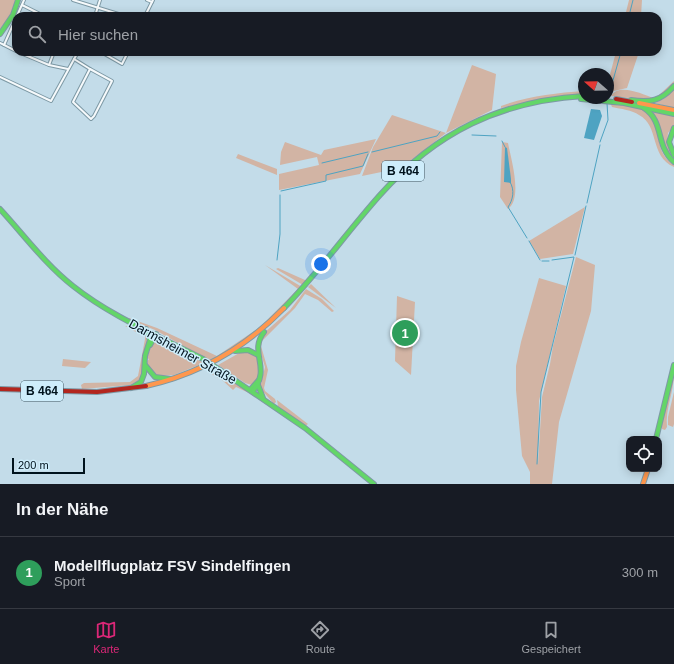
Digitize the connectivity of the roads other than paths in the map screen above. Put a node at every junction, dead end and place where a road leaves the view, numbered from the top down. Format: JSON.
{"nodes":[{"id":1,"x":18,"y":0,"type":"edge"},
{"id":2,"x":24,"y":0,"type":"edge"},
{"id":3,"x":73,"y":0,"type":"edge"},
{"id":4,"x":100,"y":0,"type":"edge"},
{"id":5,"x":147,"y":0,"type":"edge"},
{"id":6,"x":152,"y":1,"type":"edge"},
{"id":7,"x":22,"y":5,"type":"junction"},
{"id":8,"x":98,"y":8,"type":"junction"},
{"id":9,"x":13,"y":12,"type":"edge"},
{"id":10,"x":18,"y":12,"type":"edge"},
{"id":11,"x":36,"y":12,"type":"edge"},
{"id":12,"x":96,"y":12,"type":"edge"},
{"id":13,"x":112,"y":12,"type":"edge"},
{"id":14,"x":147,"y":12,"type":"edge"},
{"id":15,"x":12,"y":15,"type":"edge"},
{"id":16,"x":12,"y":26,"type":"edge"},
{"id":17,"x":0,"y":34,"type":"edge"},
{"id":18,"x":0,"y":43,"type":"edge"},
{"id":19,"x":4,"y":45,"type":"junction"},
{"id":20,"x":12,"y":49,"type":"edge"},
{"id":21,"x":26,"y":56,"type":"edge"},
{"id":22,"x":52,"y":56,"type":"edge"},
{"id":23,"x":76,"y":56,"type":"edge"},
{"id":24,"x":108,"y":56,"type":"edge"},
{"id":25,"x":126,"y":56,"type":"edge"},
{"id":26,"x":74,"y":59,"type":"junction"},
{"id":27,"x":49,"y":65,"type":"junction"},
{"id":28,"x":68,"y":69,"type":"junction"},
{"id":29,"x":90,"y":69,"type":"junction"},
{"id":30,"x":0,"y":78,"type":"edge"},
{"id":31,"x":674,"y":86,"type":"edge"},
{"id":32,"x":578,"y":97,"type":"edge"},
{"id":33,"x":551,"y":99,"type":"junction"},
{"id":34,"x":578,"y":100,"type":"edge"},
{"id":35,"x":614,"y":100,"type":"joint"},
{"id":36,"x":627,"y":100,"type":"junction"},
{"id":37,"x":634,"y":105,"type":"junction"},
{"id":38,"x":674,"y":110,"type":"edge"},
{"id":39,"x":674,"y":114,"type":"edge"},
{"id":40,"x":674,"y":128,"type":"edge"},
{"id":41,"x":674,"y":155,"type":"edge"},
{"id":42,"x":674,"y":162,"type":"edge"},
{"id":43,"x":0,"y":209,"type":"edge"},
{"id":44,"x":268,"y":325,"type":"junction"},
{"id":45,"x":146,"y":329,"type":"junction"},
{"id":46,"x":155,"y":334,"type":"junction"},
{"id":47,"x":150,"y":340,"type":"junction"},
{"id":48,"x":148,"y":346,"type":"junction"},
{"id":49,"x":233,"y":352,"type":"junction"},
{"id":50,"x":260,"y":357,"type":"junction"},
{"id":51,"x":145,"y":365,"type":"junction"},
{"id":52,"x":674,"y":365,"type":"edge"},
{"id":53,"x":174,"y":379,"type":"junction"},
{"id":54,"x":260,"y":380,"type":"junction"},
{"id":55,"x":258,"y":385,"type":"junction"},
{"id":56,"x":0,"y":389,"type":"edge"},
{"id":57,"x":127,"y":390,"type":"junction"},
{"id":58,"x":252,"y":390,"type":"junction"},
{"id":59,"x":264,"y":398,"type":"junction"},
{"id":60,"x":657,"y":436,"type":"edge"},
{"id":61,"x":647,"y":472,"type":"edge"},
{"id":62,"x":374,"y":484,"type":"edge"},
{"id":63,"x":643,"y":484,"type":"edge"}],
"edges":[{"from":1,"to":9,"type":"main road"},
{"from":2,"to":7,"type":"street"},
{"from":3,"to":8,"type":"street"},
{"from":4,"to":8,"type":"street"},
{"from":5,"to":6,"type":"street"},
{"from":6,"to":14,"type":"street"},
{"from":7,"to":10,"type":"street"},
{"from":7,"to":11,"type":"street"},
{"from":8,"to":12,"type":"street"},
{"from":8,"to":13,"type":"street"},
{"from":15,"to":17,"type":"main road"},
{"from":16,"to":19,"type":"street"},
{"from":18,"to":19,"type":"street"},
{"from":19,"to":20,"type":"street"},
{"from":21,"to":27,"type":"street"},
{"from":22,"to":27,"type":"street"},
{"from":23,"to":26,"type":"street"},
{"from":24,"to":25,"type":"street"},
{"from":26,"to":28,"type":"street"},
{"from":26,"to":29,"type":"street"},
{"from":27,"to":28,"type":"street"},
{"from":28,"to":30,"type":"street"},
{"from":29,"to":29,"type":"street"},
{"from":31,"to":36,"type":"main road"},
{"from":32,"to":33,"type":"main road","number":"B 464"},
{"from":33,"to":34,"type":"main road","number":"B 464"},
{"from":33,"to":44,"type":"main road","number":"B 464"},
{"from":35,"to":36,"type":"main road","number":"B 464"},
{"from":35,"to":37,"type":"main road","number":"B 464"},
{"from":36,"to":38,"type":"main road","number":"B 464"},
{"from":37,"to":39,"type":"main road","number":"B 464"},
{"from":37,"to":42,"type":"main road"},
{"from":40,"to":41,"type":"main road"},
{"from":43,"to":45,"type":"main road","name":"Darmsheimer Straße"},
{"from":44,"to":49,"type":"main road","number":"B 464"},
{"from":44,"to":50,"type":"main road"},
{"from":45,"to":46,"type":"main road","name":"Darmsheimer Straße"},
{"from":45,"to":47,"type":"main road"},
{"from":46,"to":47,"type":"main road"},
{"from":46,"to":48,"type":"main road"},
{"from":46,"to":58,"type":"main road","name":"Darmsheimer Straße","bridge":true},
{"from":47,"to":48,"type":"main road"},
{"from":48,"to":51,"type":"main road"},
{"from":49,"to":50,"type":"main road"},
{"from":49,"to":53,"type":"main road","number":"B 464"},
{"from":50,"to":54,"type":"main road"},
{"from":51,"to":53,"type":"main road"},
{"from":51,"to":57,"type":"main road"},
{"from":52,"to":60,"type":"main road"},
{"from":53,"to":57,"type":"main road","number":"B 464"},
{"from":54,"to":55,"type":"main road"},
{"from":54,"to":58,"type":"main road"},
{"from":55,"to":58,"type":"main road"},
{"from":55,"to":59,"type":"main road"},
{"from":56,"to":57,"type":"main road","number":"B 464"},
{"from":58,"to":59,"type":"main road","name":"Darmsheimer Straße"},
{"from":59,"to":62,"type":"main road","name":"Darmsheimer Straße"},
{"from":61,"to":63,"type":"main road"}]}
